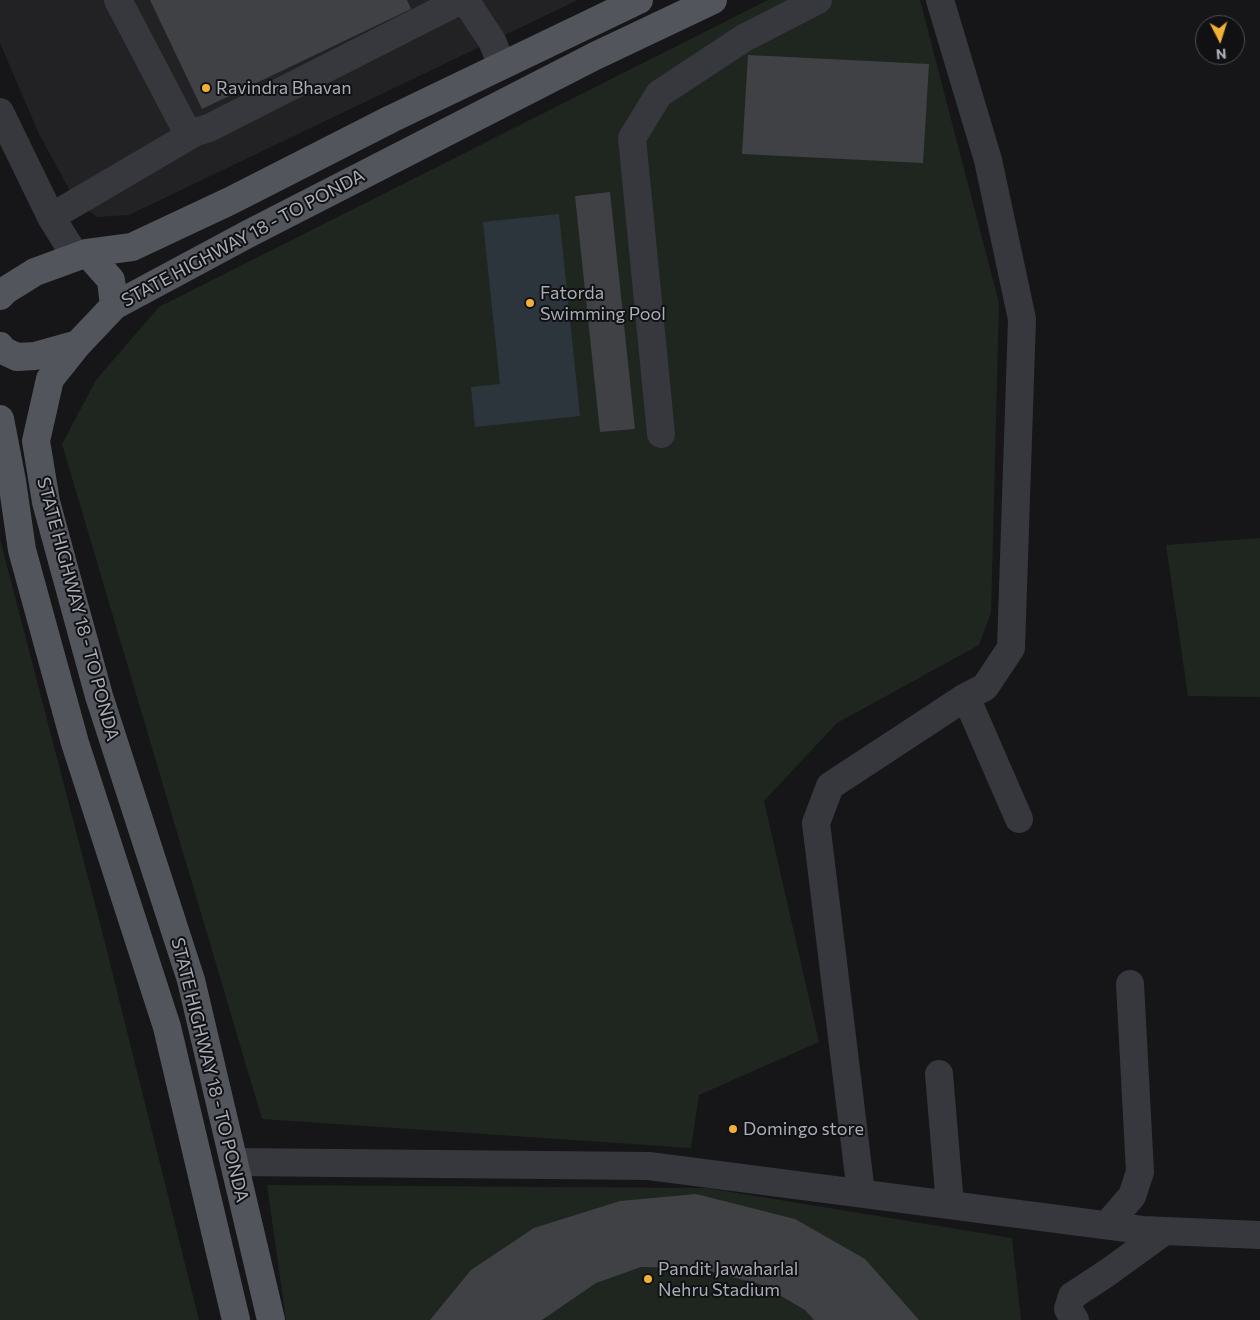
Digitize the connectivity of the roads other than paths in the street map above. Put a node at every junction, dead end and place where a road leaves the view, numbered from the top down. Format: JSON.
{"nodes":[{"id":1,"x":118,"y":0,"type":"edge"},
{"id":2,"x":460,"y":0,"type":"edge"},
{"id":3,"x":464,"y":0,"type":"edge"},
{"id":4,"x":473,"y":0,"type":"edge"},
{"id":5,"x":486,"y":0,"type":"edge"},
{"id":6,"x":639,"y":0,"type":"edge"},
{"id":7,"x":713,"y":0,"type":"edge"},
{"id":8,"x":818,"y":0,"type":"edge"},
{"id":9,"x":940,"y":0,"type":"edge"},
{"id":10,"x":502,"y":65,"type":"junction"},
{"id":11,"x":0,"y":112,"type":"edge"},
{"id":12,"x":196,"y":132,"type":"junction"},
{"id":13,"x":51,"y":217,"type":"junction"},
{"id":14,"x":82,"y":255,"type":"junction"},
{"id":15,"x":2,"y":288,"type":"edge"},
{"id":16,"x":114,"y":306,"type":"junction"},
{"id":17,"x":78,"y":344,"type":"junction"},
{"id":18,"x":0,"y":346,"type":"edge"},
{"id":19,"x":0,"y":419,"type":"edge"},
{"id":20,"x":661,"y":434,"type":"dead end"},
{"id":21,"x":966,"y":697,"type":"junction"},
{"id":22,"x":1019,"y":819,"type":"dead end"},
{"id":23,"x":1130,"y":984,"type":"dead end"},
{"id":24,"x":939,"y":1074,"type":"dead end"},
{"id":25,"x":234,"y":1162,"type":"junction"},
{"id":26,"x":861,"y":1193,"type":"junction"},
{"id":27,"x":950,"y":1205,"type":"junction"},
{"id":28,"x":1107,"y":1225,"type":"junction"},
{"id":29,"x":1165,"y":1231,"type":"junction"},
{"id":30,"x":1260,"y":1235,"type":"edge"},
{"id":31,"x":236,"y":1320,"type":"edge"},
{"id":32,"x":271,"y":1320,"type":"edge"},
{"id":33,"x":1075,"y":1320,"type":"edge"}],
"edges":[{"from":1,"to":12,"type":"street"},
{"from":2,"to":12,"type":"street"},
{"from":3,"to":10,"type":"street"},
{"from":4,"to":5,"type":"street"},
{"from":6,"to":10,"type":"main road","name":"STATE HIGHWAY 18 - TO PONDA"},
{"from":7,"to":16,"type":"main road","name":"STATE HIGHWAY 18 - TO PONDA"},
{"from":8,"to":20,"type":"street"},
{"from":9,"to":21,"type":"street"},
{"from":10,"to":14,"type":"main road","name":"STATE HIGHWAY 18 - TO PONDA"},
{"from":11,"to":13,"type":"street"},
{"from":12,"to":13,"type":"street"},
{"from":13,"to":14,"type":"street"},
{"from":14,"to":15,"type":"main road","name":"STATE HIGHWAY 18 - TO PONDA"},
{"from":14,"to":16,"type":"main road"},
{"from":16,"to":17,"type":"main road","name":"STATE HIGHWAY 18 - TO PONDA"},
{"from":17,"to":18,"type":"main road"},
{"from":17,"to":25,"type":"main road","name":"STATE HIGHWAY 18 - TO PONDA"},
{"from":19,"to":31,"type":"main road","name":"STATE HIGHWAY 18 - TO PONDA"},
{"from":21,"to":22,"type":"street"},
{"from":21,"to":26,"type":"street"},
{"from":23,"to":28,"type":"street"},
{"from":24,"to":27,"type":"street"},
{"from":25,"to":26,"type":"street"},
{"from":25,"to":32,"type":"main road","name":"STATE HIGHWAY 18 - TO PONDA"},
{"from":26,"to":27,"type":"street"},
{"from":27,"to":28,"type":"street"},
{"from":28,"to":29,"type":"street"},
{"from":29,"to":30,"type":"street"},
{"from":29,"to":33,"type":"street"}]}
